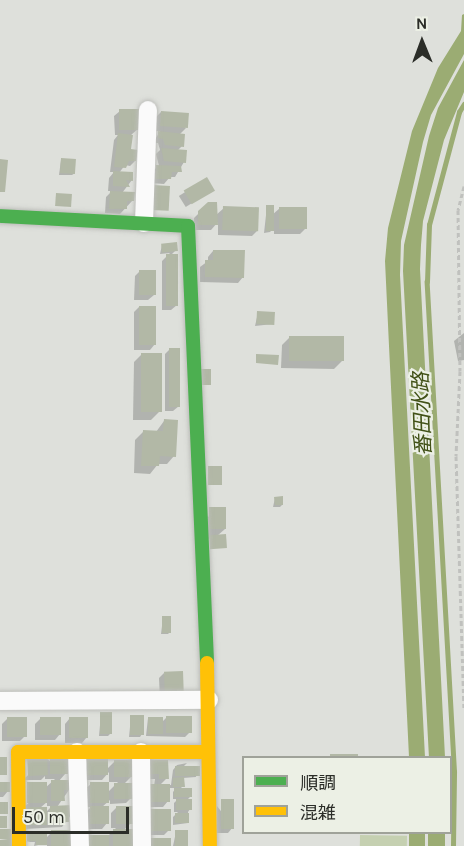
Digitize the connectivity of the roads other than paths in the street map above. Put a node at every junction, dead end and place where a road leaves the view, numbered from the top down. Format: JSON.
{"nodes":[{"id":1,"x":148,"y":110,"type":"dead end"},
{"id":2,"x":0,"y":216,"type":"edge"},
{"id":3,"x":144,"y":224,"type":"junction"},
{"id":4,"x":209,"y":700,"type":"junction"},
{"id":5,"x":0,"y":701,"type":"edge"},
{"id":6,"x":9,"y":752,"type":"edge"},
{"id":7,"x":77,"y":752,"type":"junction"},
{"id":8,"x":141,"y":752,"type":"junction"},
{"id":9,"x":208,"y":752,"type":"junction"},
{"id":10,"x":19,"y":846,"type":"edge"},
{"id":11,"x":80,"y":846,"type":"edge"},
{"id":12,"x":142,"y":846,"type":"edge"},
{"id":13,"x":210,"y":846,"type":"edge"}],
"edges":[{"from":1,"to":3,"type":"street"},
{"from":2,"to":3,"type":"street"},
{"from":3,"to":4,"type":"street"},
{"from":4,"to":5,"type":"street"},
{"from":4,"to":9,"type":"street"},
{"from":6,"to":7,"type":"street"},
{"from":6,"to":10,"type":"street"},
{"from":7,"to":8,"type":"street"},
{"from":7,"to":11,"type":"street"},
{"from":8,"to":9,"type":"street"},
{"from":8,"to":12,"type":"street"},
{"from":9,"to":13,"type":"street"}]}
